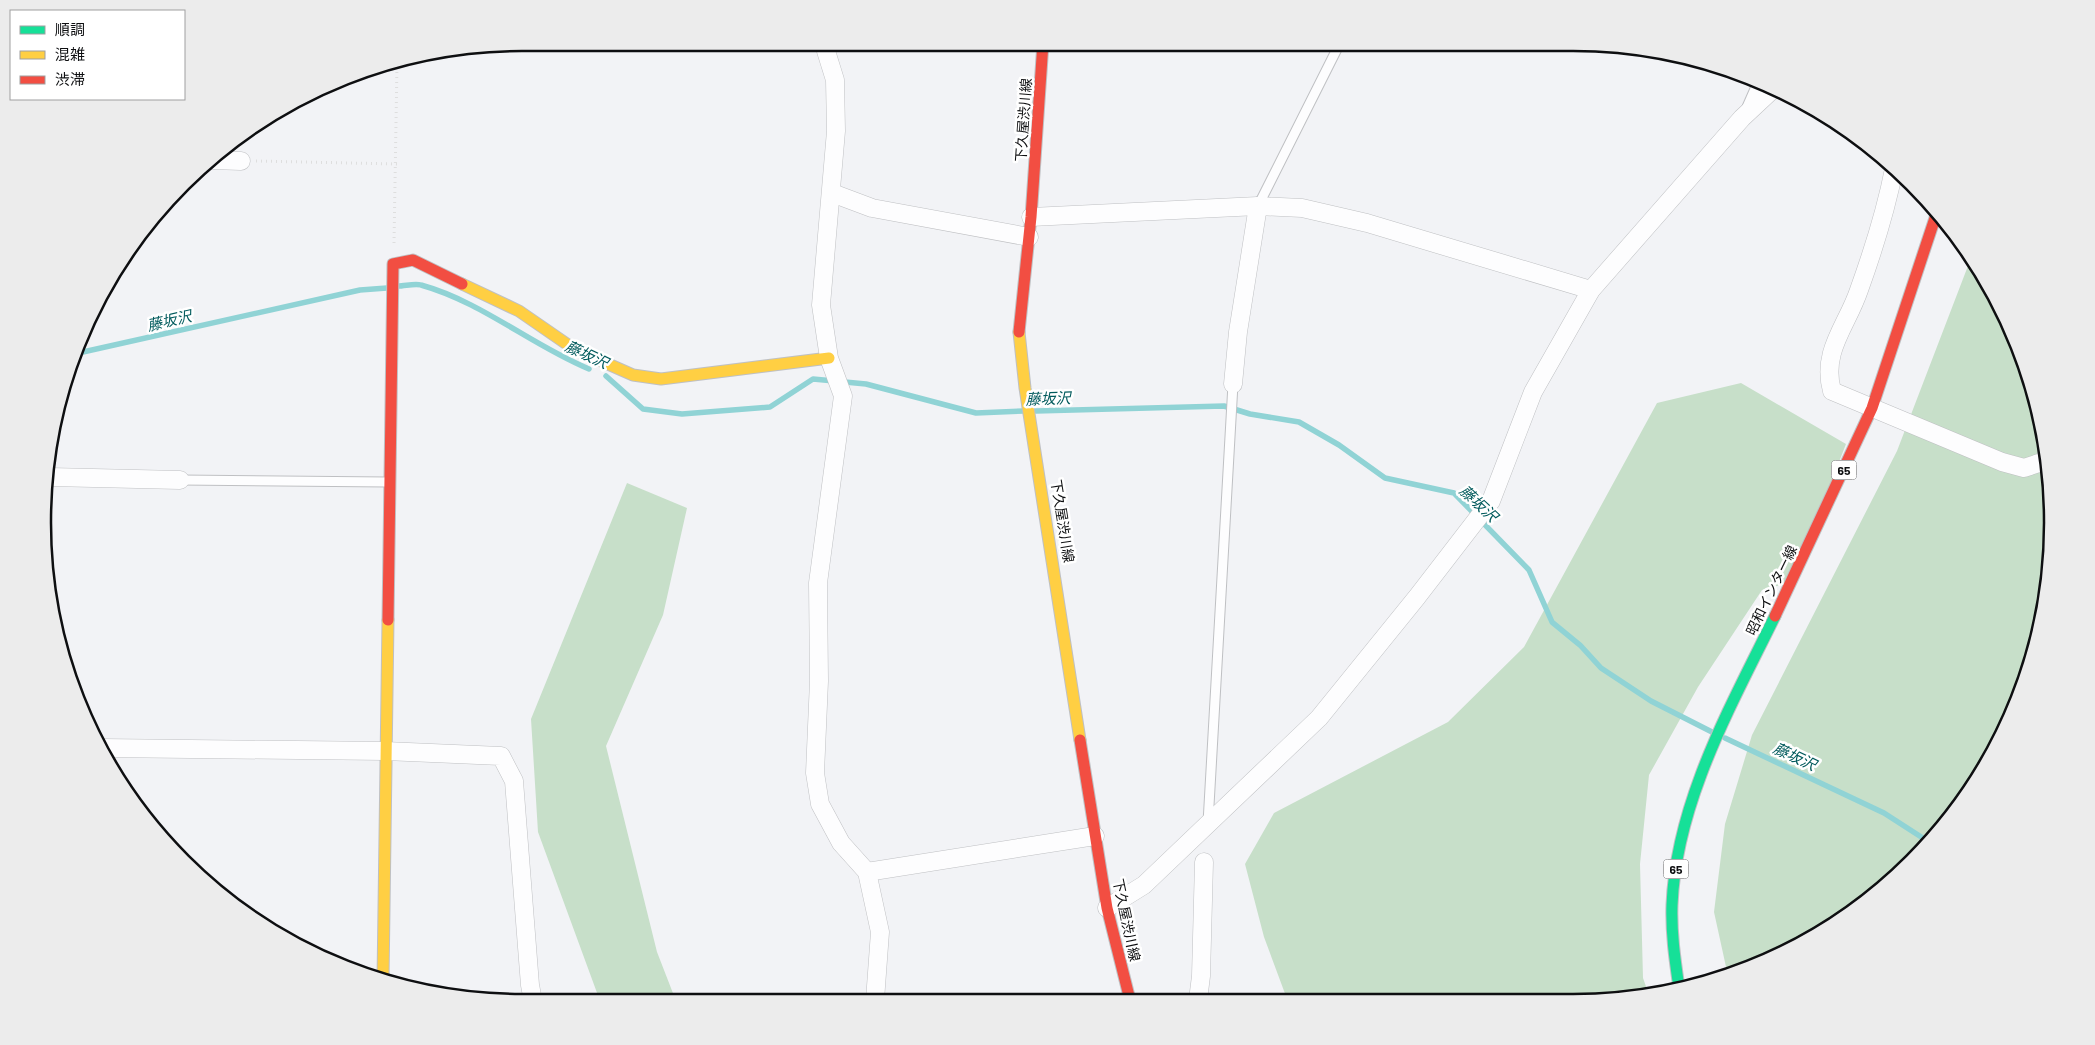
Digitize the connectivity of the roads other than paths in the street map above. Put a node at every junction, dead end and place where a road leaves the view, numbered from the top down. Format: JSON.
{"nodes":[{"id":1,"x":826,"y":51,"type":"edge"},
{"id":2,"x":1042,"y":51,"type":"edge"},
{"id":3,"x":1336,"y":51,"type":"edge"},
{"id":4,"x":1755,"y":88,"type":"edge"},
{"id":5,"x":1768,"y":94,"type":"edge"},
{"id":6,"x":1742,"y":118,"type":"junction"},
{"id":7,"x":222,"y":160,"type":"edge"},
{"id":8,"x":241,"y":161,"type":"road end"},
{"id":9,"x":1892,"y":177,"type":"edge"},
{"id":10,"x":832,"y":193,"type":"junction"},
{"id":11,"x":1258,"y":206,"type":"junction"},
{"id":12,"x":1031,"y":217,"type":"junction"},
{"id":13,"x":1935,"y":222,"type":"edge"},
{"id":14,"x":1029,"y":237,"type":"junction"},
{"id":15,"x":1591,"y":290,"type":"junction"},
{"id":16,"x":829,"y":358,"type":"junction"},
{"id":17,"x":1233,"y":384,"type":"joint"},
{"id":18,"x":1872,"y":408,"type":"junction"},
{"id":19,"x":2040,"y":463,"type":"edge"},
{"id":20,"x":53,"y":477,"type":"edge"},
{"id":21,"x":180,"y":480,"type":"joint"},
{"id":22,"x":392,"y":482,"type":"junction"},
{"id":23,"x":109,"y":748,"type":"edge"},
{"id":24,"x":384,"y":750,"type":"junction"},
{"id":25,"x":1208,"y":823,"type":"junction"},
{"id":26,"x":1095,"y":836,"type":"junction"},
{"id":27,"x":1204,"y":862,"type":"dead end"},
{"id":28,"x":867,"y":872,"type":"junction"},
{"id":29,"x":1108,"y":908,"type":"junction"},
{"id":30,"x":383,"y":973,"type":"edge"},
{"id":31,"x":1678,"y":982,"type":"edge"},
{"id":32,"x":532,"y":993,"type":"edge"},
{"id":33,"x":875,"y":994,"type":"edge"},
{"id":34,"x":1129,"y":994,"type":"edge"},
{"id":35,"x":1199,"y":994,"type":"edge"}],
"edges":[{"from":1,"to":10,"type":"street"},
{"from":2,"to":12,"type":"main road","name":"下久屋渋川線"},
{"from":3,"to":11,"type":"lane"},
{"from":4,"to":6,"type":"lane"},
{"from":5,"to":6,"type":"street"},
{"from":6,"to":15,"type":"street"},
{"from":7,"to":8,"type":"street"},
{"from":9,"to":18,"type":"street"},
{"from":10,"to":14,"type":"street"},
{"from":10,"to":16,"type":"street"},
{"from":11,"to":12,"type":"street"},
{"from":11,"to":15,"type":"street"},
{"from":11,"to":17,"type":"street"},
{"from":12,"to":14,"type":"main road","name":"下久屋渋川線"},
{"from":13,"to":18,"type":"main road","name":"昭和インター線","number":"65"},
{"from":14,"to":26,"type":"main road","name":"下久屋渋川線"},
{"from":15,"to":25,"type":"street"},
{"from":16,"to":22,"type":"main road"},
{"from":16,"to":28,"type":"street"},
{"from":17,"to":25,"type":"lane"},
{"from":18,"to":19,"type":"street"},
{"from":18,"to":31,"type":"main road","name":"昭和インター線","number":"65"},
{"from":20,"to":21,"type":"street"},
{"from":21,"to":22,"type":"lane"},
{"from":22,"to":24,"type":"main road"},
{"from":23,"to":24,"type":"street"},
{"from":24,"to":30,"type":"main road"},
{"from":24,"to":32,"type":"street"},
{"from":25,"to":29,"type":"street"},
{"from":26,"to":28,"type":"street"},
{"from":26,"to":29,"type":"main road","name":"下久屋渋川線"},
{"from":27,"to":35,"type":"street"},
{"from":28,"to":33,"type":"street"},
{"from":29,"to":34,"type":"main road","name":"下久屋渋川線"}]}
